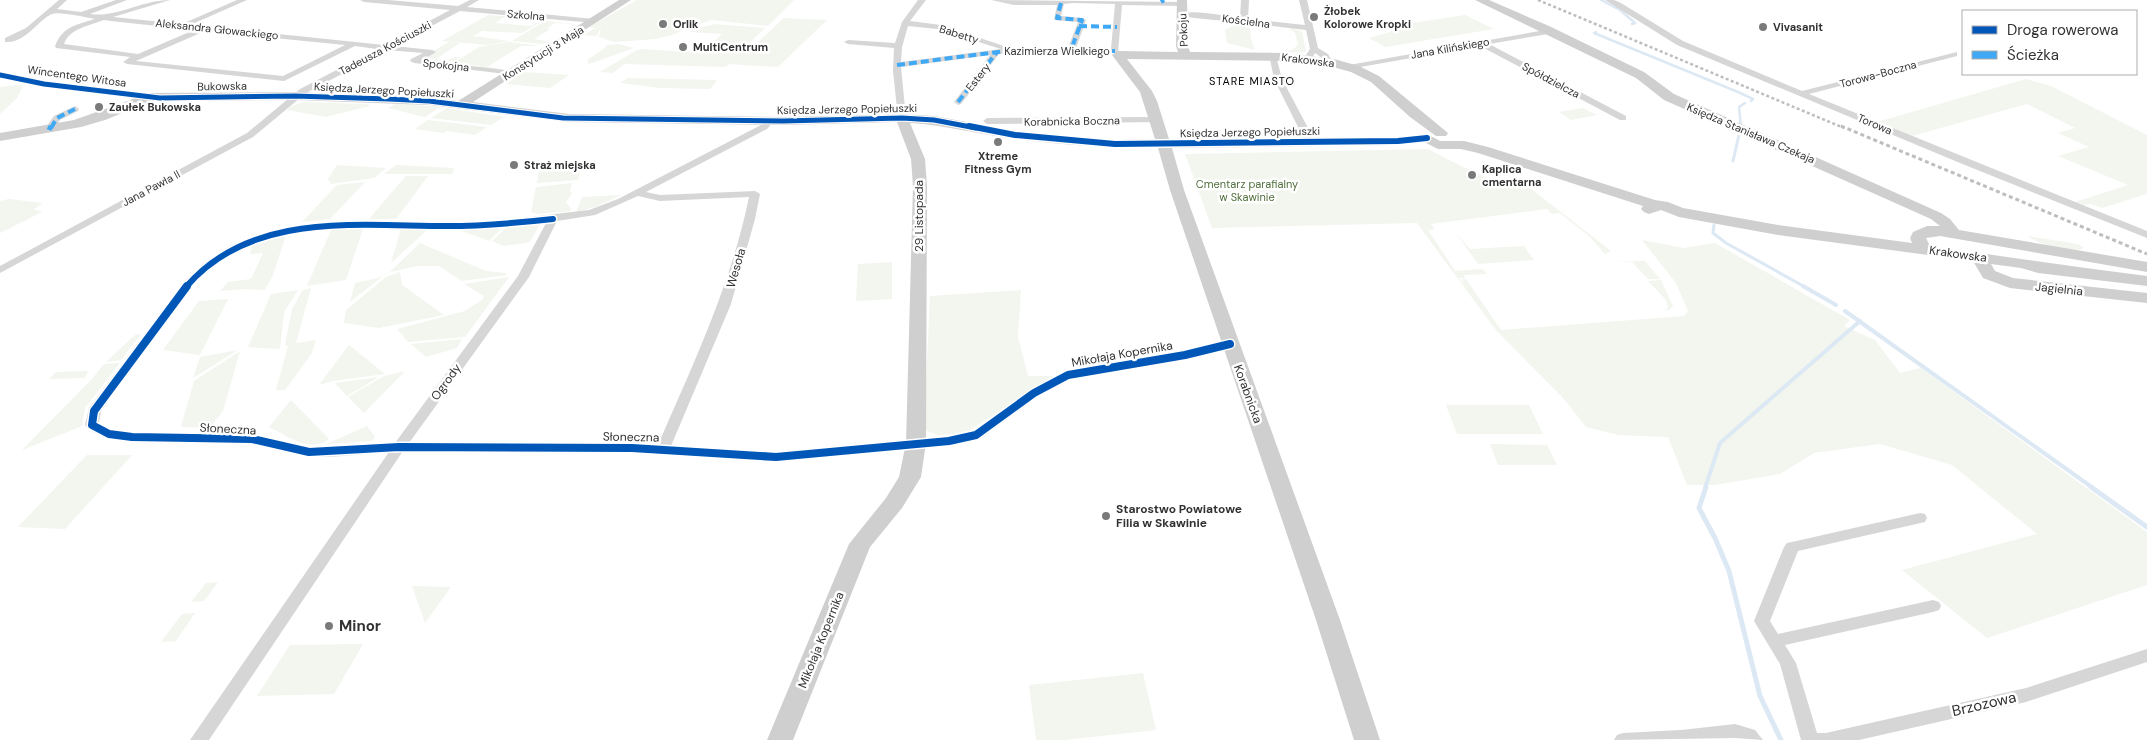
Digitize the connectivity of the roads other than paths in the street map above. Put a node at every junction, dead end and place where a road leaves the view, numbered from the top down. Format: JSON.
{"nodes":[{"id":1,"x":63,"y":0,"type":"edge"},
{"id":2,"x":123,"y":0,"type":"edge"},
{"id":3,"x":166,"y":0,"type":"edge"},
{"id":4,"x":243,"y":0,"type":"edge"},
{"id":5,"x":364,"y":0,"type":"edge"},
{"id":6,"x":475,"y":0,"type":"edge"},
{"id":7,"x":626,"y":0,"type":"edge"},
{"id":8,"x":922,"y":0,"type":"edge"},
{"id":9,"x":994,"y":0,"type":"edge"},
{"id":10,"x":1073,"y":0,"type":"edge"},
{"id":11,"x":1245,"y":0,"type":"edge"},
{"id":12,"x":1303,"y":0,"type":"edge"},
{"id":13,"x":1480,"y":0,"type":"edge"},
{"id":14,"x":1609,"y":0,"type":"edge"},
{"id":15,"x":1119,"y":2,"type":"junction"},
{"id":16,"x":1061,"y":3,"type":"junction"},
{"id":17,"x":1182,"y":6,"type":"edge"},
{"id":18,"x":458,"y":9,"type":"junction"},
{"id":19,"x":48,"y":12,"type":"junction"},
{"id":20,"x":82,"y":14,"type":"junction"},
{"id":21,"x":105,"y":18,"type":"junction"},
{"id":22,"x":594,"y":21,"type":"junction"},
{"id":23,"x":1244,"y":22,"type":"junction"},
{"id":24,"x":904,"y":23,"type":"junction"},
{"id":25,"x":183,"y":26,"type":"junction"},
{"id":26,"x":205,"y":28,"type":"junction"},
{"id":27,"x":1310,"y":28,"type":"junction"},
{"id":28,"x":1551,"y":31,"type":"junction"},
{"id":29,"x":8,"y":40,"type":"dead end"},
{"id":30,"x":848,"y":42,"type":"dead end"},
{"id":31,"x":356,"y":43,"type":"junction"},
{"id":32,"x":1480,"y":43,"type":"junction"},
{"id":33,"x":387,"y":46,"type":"junction"},
{"id":34,"x":898,"y":46,"type":"junction"},
{"id":35,"x":1014,"y":50,"type":"junction"},
{"id":36,"x":1071,"y":50,"type":"junction"},
{"id":37,"x":997,"y":52,"type":"junction"},
{"id":38,"x":1116,"y":53,"type":"junction"},
{"id":39,"x":1311,"y":53,"type":"junction"},
{"id":40,"x":1954,"y":54,"type":"dead end"},
{"id":41,"x":1185,"y":55,"type":"junction"},
{"id":42,"x":139,"y":56,"type":"junction"},
{"id":43,"x":1272,"y":56,"type":"junction"},
{"id":44,"x":1328,"y":61,"type":"joint"},
{"id":45,"x":897,"y":65,"type":"junction"},
{"id":46,"x":1348,"y":67,"type":"junction"},
{"id":47,"x":512,"y":73,"type":"junction"},
{"id":48,"x":0,"y":75,"type":"edge"},
{"id":49,"x":1803,"y":93,"type":"junction"},
{"id":50,"x":295,"y":96,"type":"junction"},
{"id":51,"x":150,"y":97,"type":"junction"},
{"id":52,"x":958,"y":102,"type":"dead end"},
{"id":53,"x":460,"y":106,"type":"junction"},
{"id":54,"x":75,"y":108,"type":"dead end"},
{"id":55,"x":1415,"y":114,"type":"joint"},
{"id":56,"x":902,"y":118,"type":"junction"},
{"id":57,"x":1623,"y":118,"type":"dead end"},
{"id":58,"x":1157,"y":120,"type":"junction"},
{"id":59,"x":770,"y":121,"type":"junction"},
{"id":60,"x":987,"y":121,"type":"dead end"},
{"id":61,"x":49,"y":130,"type":"junction"},
{"id":62,"x":0,"y":137,"type":"edge"},
{"id":63,"x":1433,"y":137,"type":"junction"},
{"id":64,"x":1310,"y":141,"type":"junction"},
{"id":65,"x":1457,"y":142,"type":"joint"},
{"id":66,"x":1163,"y":145,"type":"junction"},
{"id":67,"x":1483,"y":150,"type":"joint"},
{"id":68,"x":636,"y":193,"type":"junction"},
{"id":69,"x":553,"y":220,"type":"junction"},
{"id":70,"x":1719,"y":220,"type":"joint"},
{"id":71,"x":1953,"y":232,"type":"junction"},
{"id":72,"x":2147,"y":235,"type":"edge"},
{"id":73,"x":1864,"y":243,"type":"junction"},
{"id":74,"x":1923,"y":249,"type":"junction"},
{"id":75,"x":1980,"y":260,"type":"junction"},
{"id":76,"x":2147,"y":266,"type":"edge"},
{"id":77,"x":2051,"y":269,"type":"junction"},
{"id":78,"x":0,"y":270,"type":"edge"},
{"id":79,"x":2147,"y":281,"type":"edge"},
{"id":80,"x":2147,"y":298,"type":"edge"},
{"id":81,"x":1230,"y":344,"type":"junction"},
{"id":82,"x":916,"y":443,"type":"junction"},
{"id":83,"x":399,"y":447,"type":"junction"},
{"id":84,"x":662,"y":448,"type":"junction"},
{"id":85,"x":1920,"y":518,"type":"dead end"},
{"id":86,"x":1933,"y":606,"type":"dead end"},
{"id":87,"x":1775,"y":642,"type":"junction"},
{"id":88,"x":2147,"y":655,"type":"edge"},
{"id":89,"x":199,"y":740,"type":"edge"},
{"id":90,"x":780,"y":740,"type":"edge"},
{"id":91,"x":1367,"y":740,"type":"edge"},
{"id":92,"x":1623,"y":740,"type":"edge"},
{"id":93,"x":1754,"y":740,"type":"edge"},
{"id":94,"x":1810,"y":740,"type":"edge"},
{"id":95,"x":1817,"y":740,"type":"edge"}],
"edges":[{"from":1,"to":19,"type":"street"},
{"from":2,"to":20,"type":"street"},
{"from":3,"to":21,"type":"street"},
{"from":4,"to":25,"type":"street"},
{"from":5,"to":18,"type":"street","name":"Szkolna"},
{"from":6,"to":18,"type":"street","name":"Tadeusza Kościuszki"},
{"from":7,"to":22,"type":"street","name":"Konstytucji 3 Maja"},
{"from":8,"to":24,"type":"street","name":"29 Listopada"},
{"from":9,"to":16,"type":"street","name":"Kościelna"},
{"from":10,"to":15,"type":"street","name":"Kościelna"},
{"from":10,"to":16,"type":"street","name":"Kościelna"},
{"from":11,"to":23,"type":"street"},
{"from":12,"to":27,"type":"street"},
{"from":13,"to":28,"type":"street","name":"Księdza Stanisława Czekaja"},
{"from":14,"to":49,"type":"street","name":"Torowa"},
{"from":15,"to":17,"type":"street","name":"Kościelna"},
{"from":15,"to":38,"type":"street"},
{"from":16,"to":36,"type":"street"},
{"from":17,"to":23,"type":"street","name":"Kościelna"},
{"from":17,"to":41,"type":"street","name":"Pokoju"},
{"from":18,"to":22,"type":"street","name":"Szkolna"},
{"from":18,"to":33,"type":"street","name":"Tadeusza Kościuszki"},
{"from":19,"to":20,"type":"street","name":"Aleksandra Głowackiego"},
{"from":19,"to":29,"type":"street"},
{"from":20,"to":21,"type":"street","name":"Aleksandra Głowackiego"},
{"from":21,"to":25,"type":"street","name":"Aleksandra Głowackiego"},
{"from":21,"to":42,"type":"street"},
{"from":22,"to":47,"type":"street","name":"Konstytucji 3 Maja"},
{"from":23,"to":27,"type":"street","name":"Kościelna"},
{"from":24,"to":34,"type":"street","name":"29 Listopada"},
{"from":24,"to":35,"type":"street","name":"Babetty"},
{"from":25,"to":26,"type":"street","name":"Aleksandra Głowackiego"},
{"from":26,"to":31,"type":"street","name":"Aleksandra Głowackiego"},
{"from":26,"to":42,"type":"street"},
{"from":27,"to":39,"type":"street"},
{"from":28,"to":32,"type":"street","name":"Jana Kilińskiego"},
{"from":28,"to":71,"type":"street","name":"Księdza Stanisława Czekaja"},
{"from":30,"to":34,"type":"street"},
{"from":31,"to":33,"type":"street","name":"Aleksandra Głowackiego"},
{"from":31,"to":42,"type":"street"},
{"from":32,"to":46,"type":"street","name":"Jana Kilińskiego"},
{"from":32,"to":57,"type":"street","name":"Spółdzielcza"},
{"from":33,"to":47,"type":"street","name":"Spokojna"},
{"from":33,"to":50,"type":"street","name":"Tadeusza Kościuszki"},
{"from":34,"to":45,"type":"street","name":"29 Listopada"},
{"from":35,"to":36,"type":"street","name":"Kazimierza Wielkiego"},
{"from":35,"to":37,"type":"street","name":"Kazimierza Wielkiego"},
{"from":36,"to":38,"type":"street","name":"Kazimierza Wielkiego"},
{"from":37,"to":45,"type":"street","name":"Kazimierza Wielkiego"},
{"from":37,"to":52,"type":"street","name":"Estery"},
{"from":38,"to":41,"type":"street","name":"Kazimierza Wielkiego"},
{"from":38,"to":58,"type":"street","name":"Korabnicka"},
{"from":39,"to":43,"type":"street","name":"Krakowska"},
{"from":39,"to":44,"type":"street","name":"Krakowska"},
{"from":40,"to":49,"type":"street","name":"Torowa-Boczna"},
{"from":41,"to":43,"type":"street","name":"Krakowska"},
{"from":43,"to":64,"type":"street"},
{"from":44,"to":46,"type":"street","name":"Krakowska"},
{"from":45,"to":56,"type":"street","name":"29 Listopada"},
{"from":46,"to":55,"type":"street","name":"Krakowska"},
{"from":47,"to":53,"type":"street","name":"Konstytucji 3 Maja"},
{"from":48,"to":51,"type":"street","name":"Wincentego Witosa"},
{"from":49,"to":72,"type":"street","name":"Torowa"},
{"from":50,"to":51,"type":"street","name":"Bukowska"},
{"from":50,"to":53,"type":"street","name":"Księdza Jerzego Popiełuszki"},
{"from":50,"to":78,"type":"street","name":"Jana Pawła II"},
{"from":51,"to":61,"type":"street","name":"Bukowska"},
{"from":53,"to":59,"type":"street","name":"Księdza Jerzego Popiełuszki"},
{"from":54,"to":61,"type":"street"},
{"from":55,"to":63,"type":"street","name":"Krakowska"},
{"from":56,"to":59,"type":"street","name":"Księdza Jerzego Popiełuszki"},
{"from":56,"to":66,"type":"street","name":"Księdza Jerzego Popiełuszki"},
{"from":56,"to":82,"type":"street","name":"29 Listopada"},
{"from":58,"to":60,"type":"street","name":"Korabnicka Boczna"},
{"from":58,"to":66,"type":"street","name":"Korabnicka"},
{"from":59,"to":68,"type":"street"},
{"from":61,"to":62,"type":"street","name":"Bukowska"},
{"from":63,"to":64,"type":"street","name":"Księdza Jerzego Popiełuszki"},
{"from":63,"to":65,"type":"street","name":"Księdza Jerzego Popiełuszki"},
{"from":64,"to":66,"type":"street","name":"Księdza Jerzego Popiełuszki"},
{"from":65,"to":67,"type":"street"},
{"from":66,"to":81,"type":"street","name":"Korabnicka"},
{"from":67,"to":70,"type":"street","name":"Krakowska"},
{"from":68,"to":69,"type":"street"},
{"from":68,"to":84,"type":"street","name":"Wesoła"},
{"from":69,"to":83,"type":"street","name":"Ogrody"},
{"from":69,"to":83,"type":"street","name":"Słoneczna"},
{"from":70,"to":73,"type":"street","name":"Krakowska"},
{"from":71,"to":74,"type":"street"},
{"from":71,"to":76,"type":"street"},
{"from":73,"to":74,"type":"street","name":"Krakowska"},
{"from":73,"to":75,"type":"street","name":"Krakowska"},
{"from":74,"to":77,"type":"street","name":"Krakowska"},
{"from":75,"to":77,"type":"street","name":"Krakowska"},
{"from":75,"to":80,"type":"street","name":"Jagielnia"},
{"from":77,"to":79,"type":"street","name":"Krakowska"},
{"from":81,"to":82,"type":"street","name":"Mikołaja Kopernika"},
{"from":81,"to":91,"type":"street","name":"Korabnicka"},
{"from":82,"to":84,"type":"street","name":"Słoneczna"},
{"from":82,"to":90,"type":"street","name":"Mikołaja Kopernika"},
{"from":83,"to":84,"type":"street","name":"Słoneczna"},
{"from":83,"to":89,"type":"street","name":"Ogrody"},
{"from":85,"to":87,"type":"street"},
{"from":86,"to":87,"type":"street"},
{"from":87,"to":94,"type":"street"},
{"from":88,"to":95,"type":"street","name":"Brzozowa"},
{"from":92,"to":93,"type":"street"}]}
